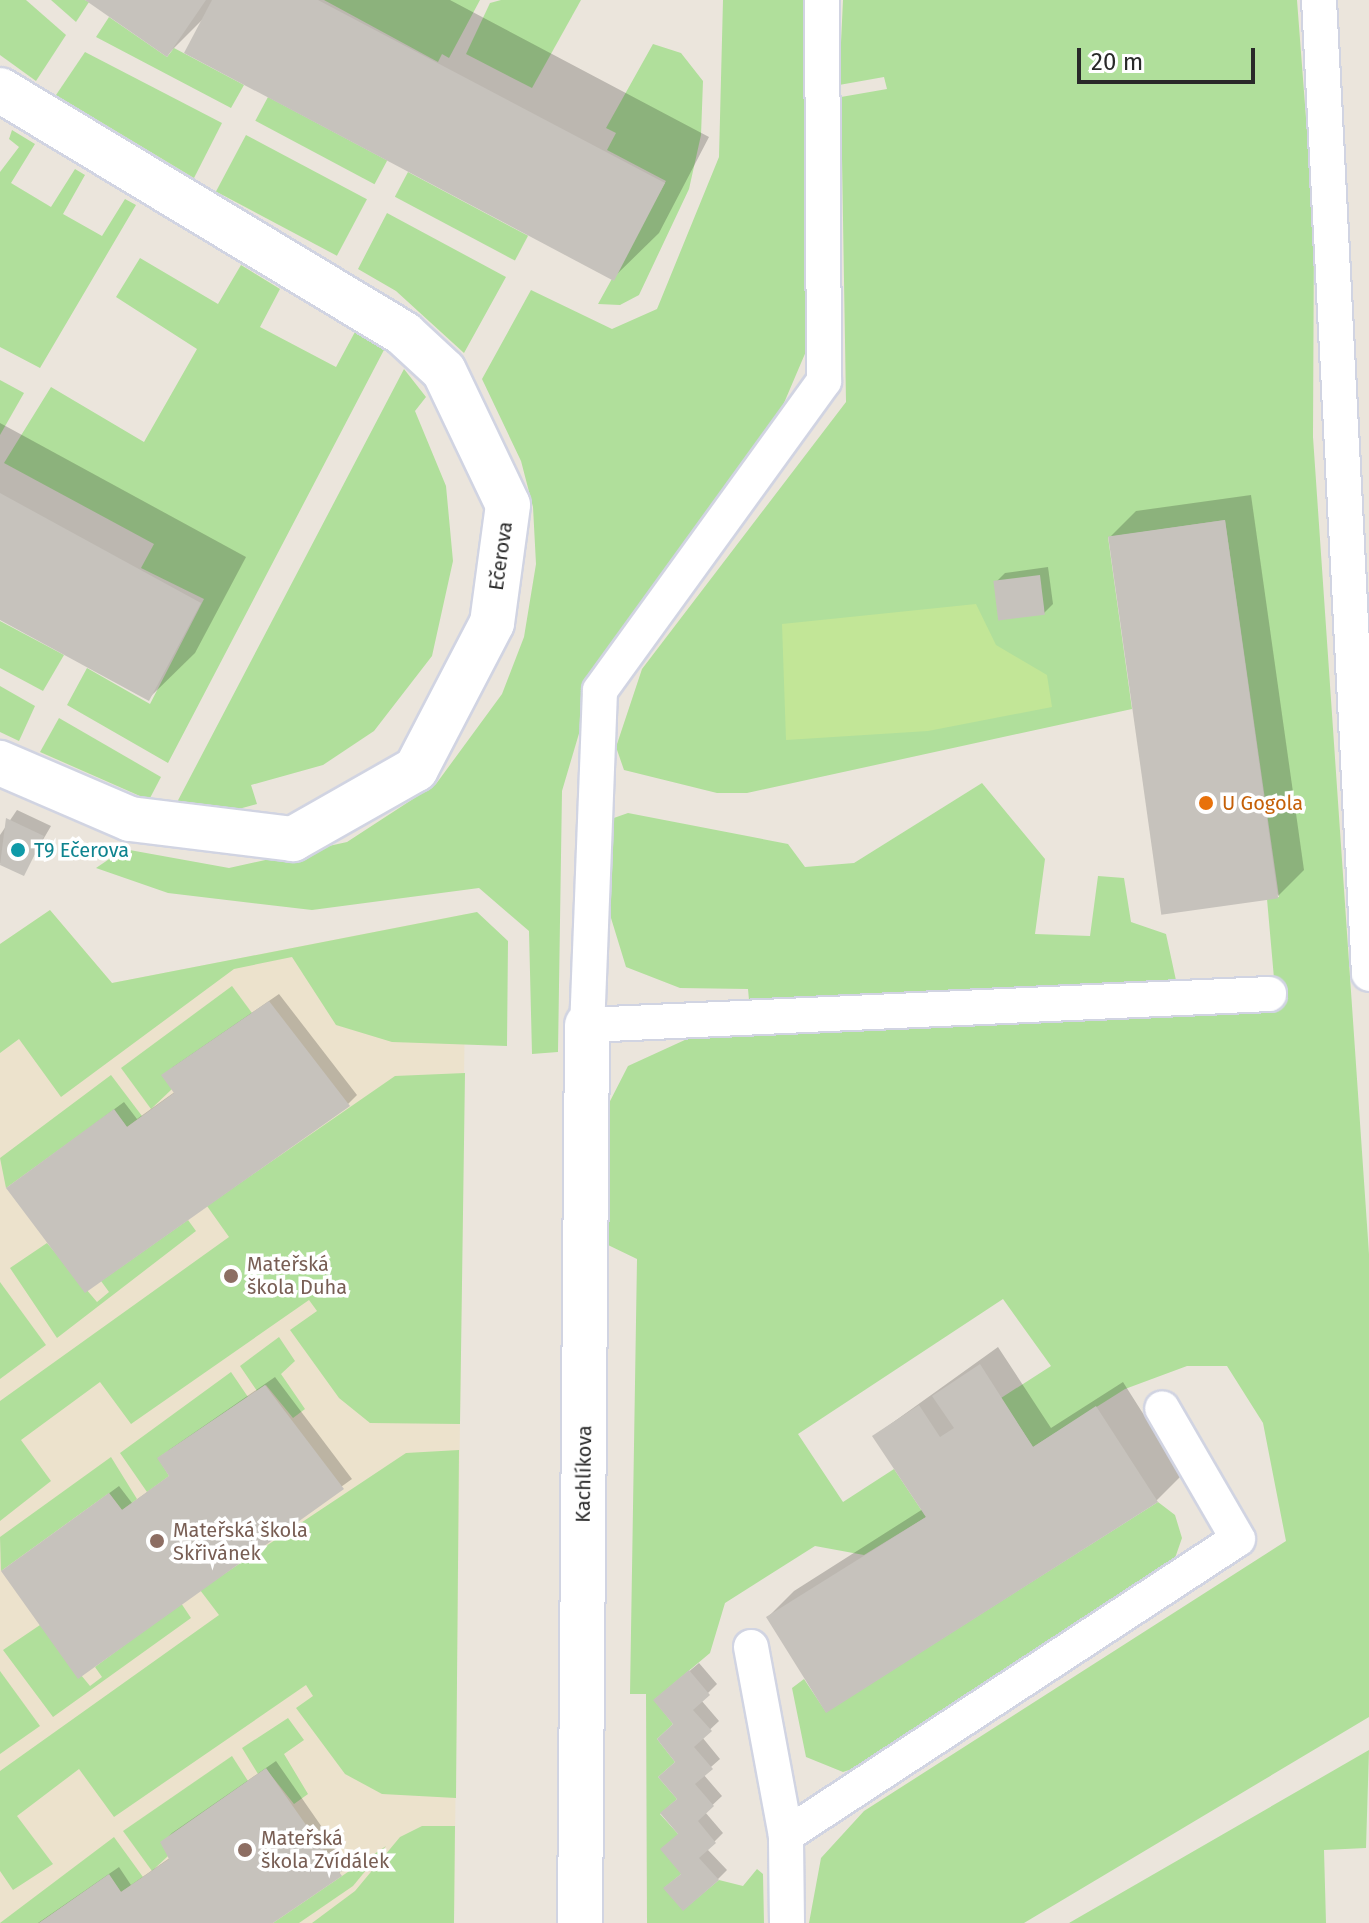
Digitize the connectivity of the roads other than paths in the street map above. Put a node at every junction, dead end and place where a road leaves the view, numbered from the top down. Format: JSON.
{"nodes":[{"id":1,"x":822,"y":0,"type":"edge"},
{"id":2,"x":1319,"y":0,"type":"edge"},
{"id":3,"x":0,"y":90,"type":"edge"},
{"id":4,"x":0,"y":763,"type":"edge"},
{"id":5,"x":1369,"y":974,"type":"edge"},
{"id":6,"x":1269,"y":994,"type":"dead end"},
{"id":7,"x":587,"y":1025,"type":"junction"},
{"id":8,"x":1162,"y":1408,"type":"dead end"},
{"id":9,"x":751,"y":1647,"type":"dead end"},
{"id":10,"x":786,"y":1835,"type":"junction"},
{"id":11,"x":580,"y":1923,"type":"edge"},
{"id":12,"x":787,"y":1923,"type":"edge"}],
"edges":[{"from":1,"to":7,"type":"lane"},
{"from":2,"to":5,"type":"lane"},
{"from":3,"to":4,"type":"street","name":"Ečerova"},
{"from":6,"to":7,"type":"lane"},
{"from":7,"to":11,"type":"street","name":"Kachlíkova"},
{"from":8,"to":10,"type":"lane"},
{"from":9,"to":10,"type":"lane"},
{"from":10,"to":12,"type":"lane"}]}
